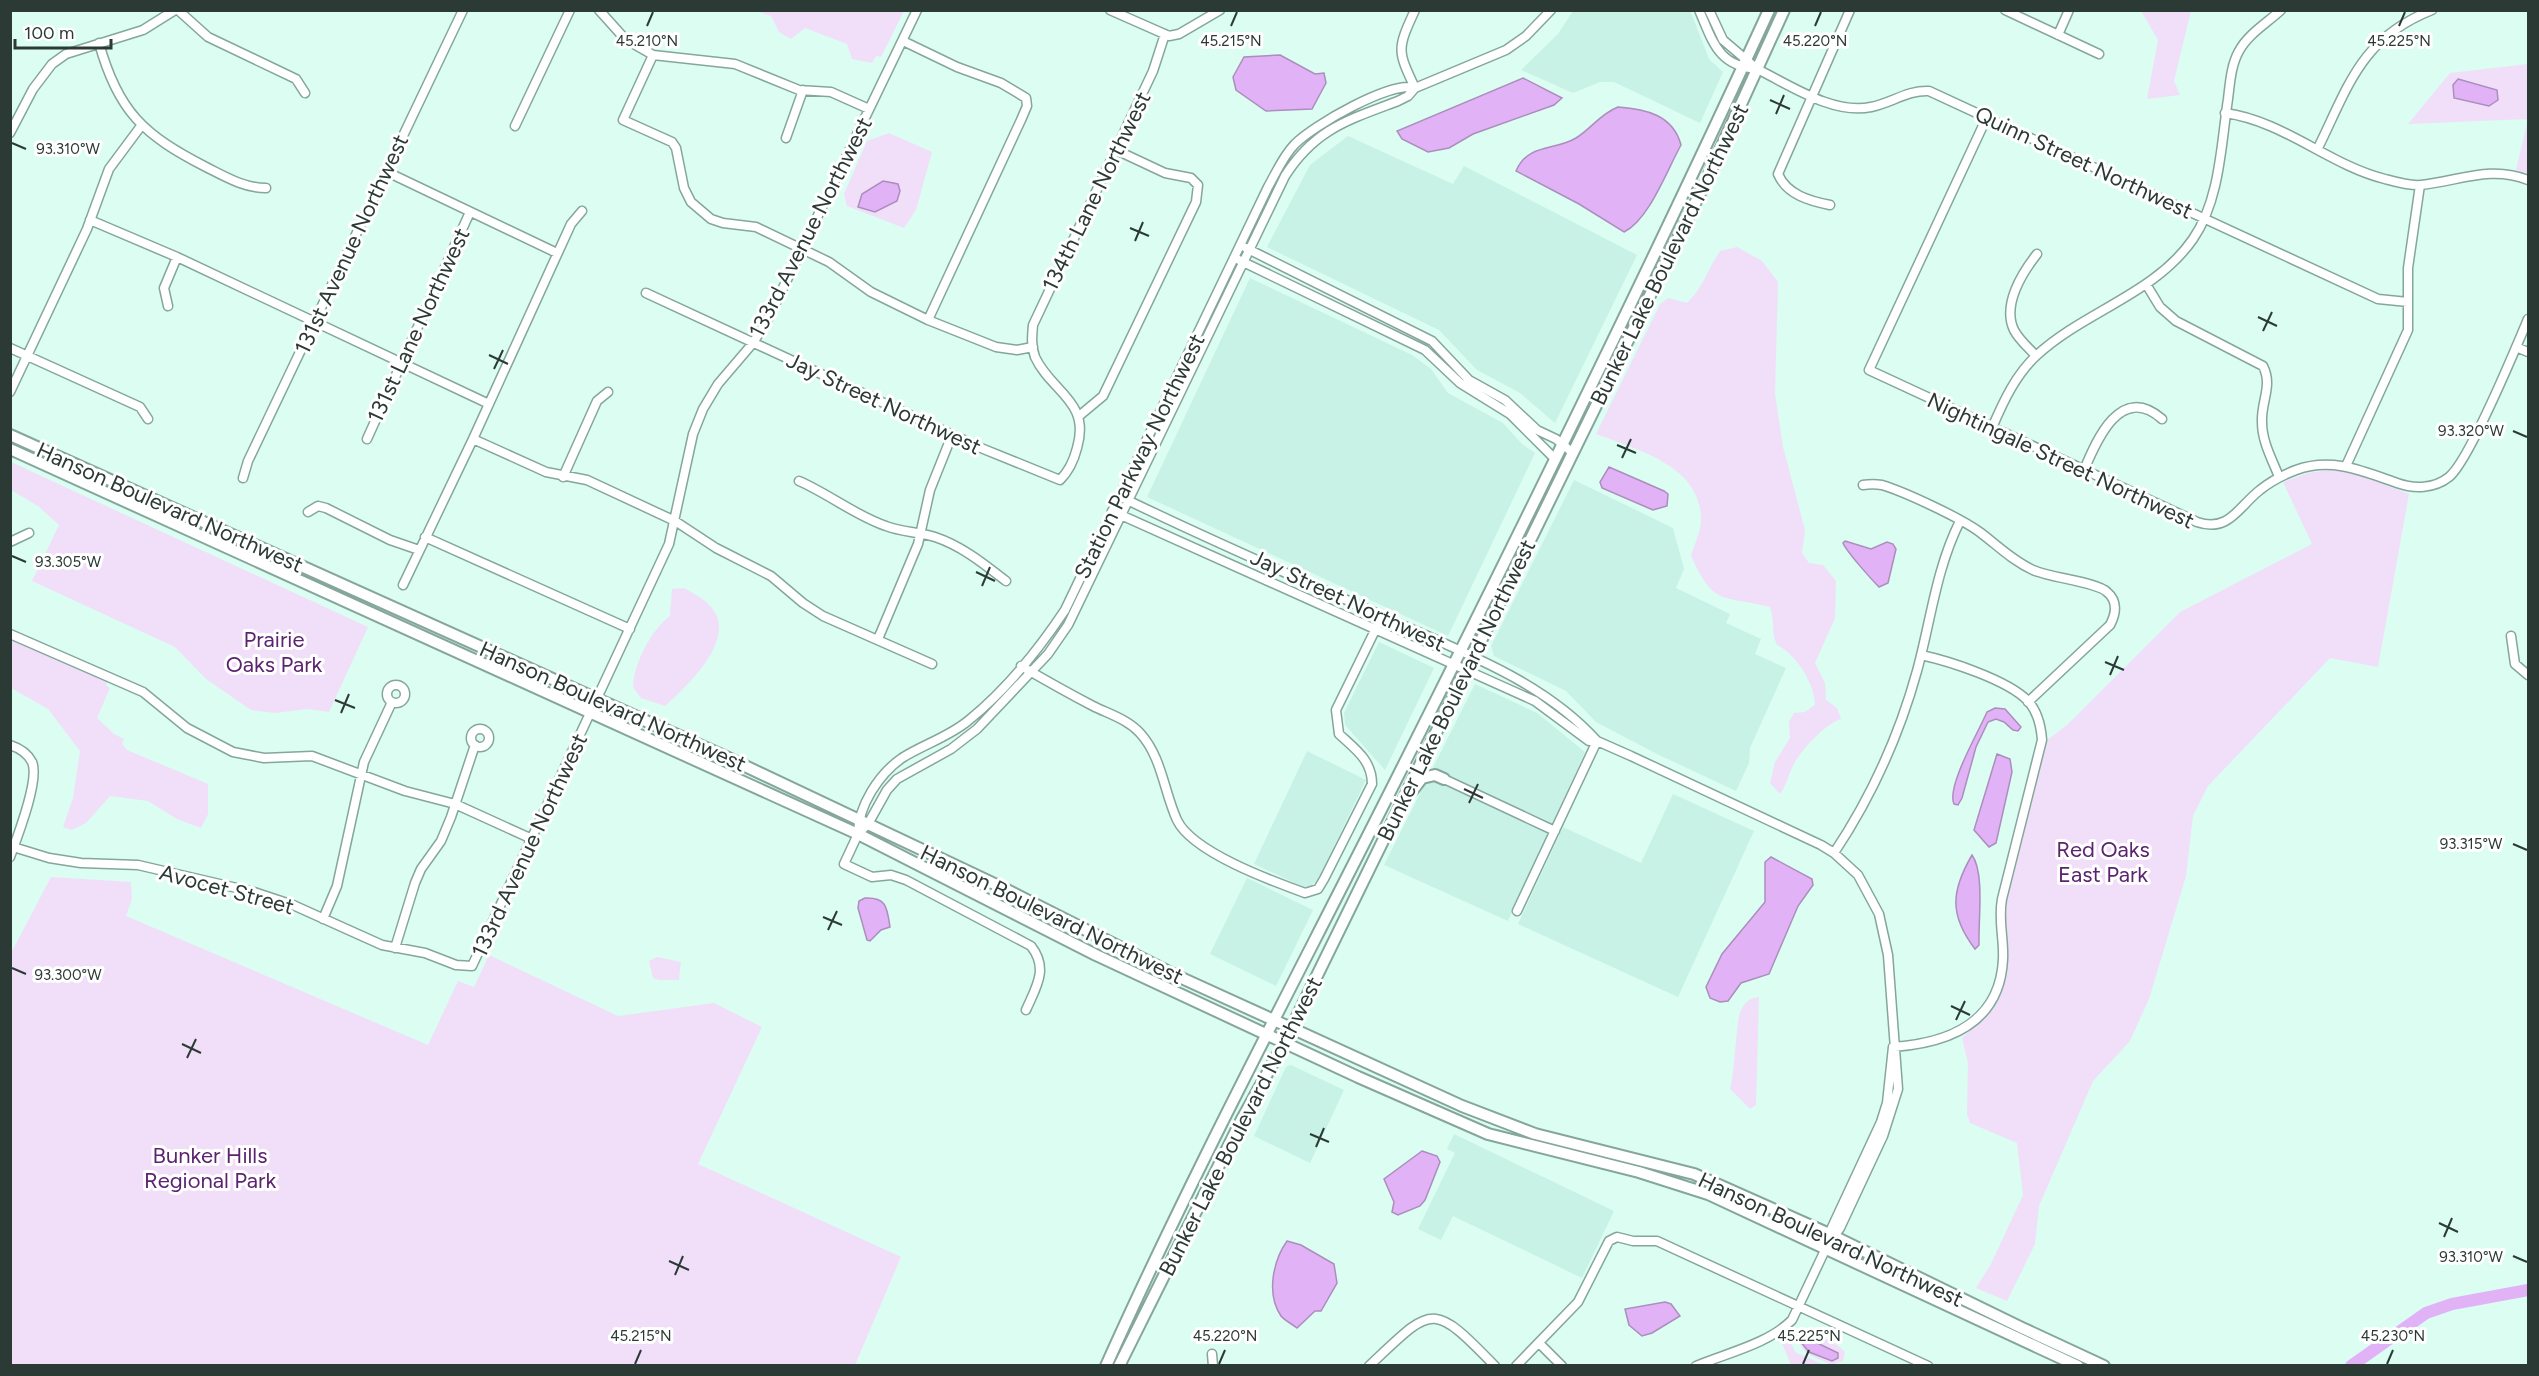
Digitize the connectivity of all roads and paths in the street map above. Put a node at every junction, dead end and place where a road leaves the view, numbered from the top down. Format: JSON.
{"nodes":[{"id":1,"x":177,"y":10,"type":"edge"},
{"id":2,"x":463,"y":10,"type":"edge"},
{"id":3,"x":570,"y":10,"type":"edge"},
{"id":4,"x":599,"y":10,"type":"edge"},
{"id":5,"x":917,"y":10,"type":"edge"},
{"id":6,"x":1110,"y":10,"type":"edge"},
{"id":7,"x":1220,"y":10,"type":"edge"},
{"id":8,"x":1415,"y":10,"type":"edge"},
{"id":9,"x":1699,"y":10,"type":"edge"},
{"id":10,"x":1709,"y":10,"type":"edge"},
{"id":11,"x":1769,"y":10,"type":"edge"},
{"id":12,"x":1784,"y":10,"type":"edge"},
{"id":13,"x":1850,"y":10,"type":"edge"},
{"id":14,"x":2005,"y":10,"type":"edge"},
{"id":15,"x":2068,"y":10,"type":"edge"},
{"id":16,"x":2281,"y":10,"type":"edge"},
{"id":17,"x":2432,"y":10,"type":"edge"},
{"id":18,"x":1548,"y":11,"type":"edge"},
{"id":19,"x":1165,"y":34,"type":"junction"},
{"id":20,"x":2058,"y":35,"type":"junction"},
{"id":21,"x":903,"y":41,"type":"junction"},
{"id":22,"x":99,"y":43,"type":"junction"},
{"id":23,"x":2099,"y":54,"type":"dead end"},
{"id":24,"x":653,"y":55,"type":"junction"},
{"id":25,"x":1745,"y":63,"type":"junction"},
{"id":26,"x":1757,"y":69,"type":"junction"},
{"id":27,"x":1415,"y":88,"type":"junction"},
{"id":28,"x":803,"y":90,"type":"junction"},
{"id":29,"x":305,"y":93,"type":"dead end"},
{"id":30,"x":1813,"y":95,"type":"junction"},
{"id":31,"x":869,"y":109,"type":"junction"},
{"id":32,"x":2225,"y":113,"type":"junction"},
{"id":33,"x":1987,"y":117,"type":"junction"},
{"id":34,"x":141,"y":126,"type":"junction"},
{"id":35,"x":515,"y":126,"type":"dead end"},
{"id":36,"x":10,"y":133,"type":"edge"},
{"id":37,"x":786,"y":138,"type":"dead end"},
{"id":38,"x":2318,"y":148,"type":"junction"},
{"id":39,"x":1116,"y":150,"type":"junction"},
{"id":40,"x":385,"y":171,"type":"junction"},
{"id":41,"x":2529,"y":180,"type":"edge"},
{"id":42,"x":2420,"y":185,"type":"junction"},
{"id":43,"x":266,"y":188,"type":"dead end"},
{"id":44,"x":1268,"y":188,"type":"junction"},
{"id":45,"x":1278,"y":192,"type":"junction"},
{"id":46,"x":1830,"y":205,"type":"dead end"},
{"id":47,"x":582,"y":211,"type":"dead end"},
{"id":48,"x":470,"y":212,"type":"junction"},
{"id":49,"x":2204,"y":217,"type":"junction"},
{"id":50,"x":90,"y":220,"type":"junction"},
{"id":51,"x":1246,"y":248,"type":"junction"},
{"id":52,"x":801,"y":250,"type":"junction"},
{"id":53,"x":557,"y":253,"type":"junction"},
{"id":54,"x":2037,"y":255,"type":"dead end"},
{"id":55,"x":177,"y":257,"type":"junction"},
{"id":56,"x":1239,"y":260,"type":"junction"},
{"id":57,"x":2146,"y":284,"type":"junction"},
{"id":58,"x":646,"y":293,"type":"dead end"},
{"id":59,"x":2408,"y":302,"type":"junction"},
{"id":60,"x":168,"y":306,"type":"dead end"},
{"id":61,"x":2529,"y":319,"type":"edge"},
{"id":62,"x":928,"y":320,"type":"junction"},
{"id":63,"x":314,"y":321,"type":"junction"},
{"id":64,"x":753,"y":343,"type":"junction"},
{"id":65,"x":1033,"y":347,"type":"junction"},
{"id":66,"x":2516,"y":347,"type":"junction"},
{"id":67,"x":10,"y":348,"type":"edge"},
{"id":68,"x":2529,"y":352,"type":"edge"},
{"id":69,"x":27,"y":356,"type":"junction"},
{"id":70,"x":2036,"y":356,"type":"junction"},
{"id":71,"x":401,"y":363,"type":"junction"},
{"id":72,"x":10,"y":392,"type":"edge"},
{"id":73,"x":608,"y":392,"type":"dead end"},
{"id":74,"x":489,"y":404,"type":"junction"},
{"id":75,"x":1079,"y":416,"type":"junction"},
{"id":76,"x":148,"y":419,"type":"dead end"},
{"id":77,"x":2162,"y":419,"type":"dead end"},
{"id":78,"x":1992,"y":428,"type":"junction"},
{"id":79,"x":10,"y":435,"type":"edge"},
{"id":80,"x":952,"y":435,"type":"junction"},
{"id":81,"x":367,"y":439,"type":"dead end"},
{"id":82,"x":473,"y":439,"type":"junction"},
{"id":83,"x":1562,"y":445,"type":"junction"},
{"id":84,"x":10,"y":449,"type":"edge"},
{"id":85,"x":1573,"y":453,"type":"junction"},
{"id":86,"x":1555,"y":459,"type":"junction"},
{"id":87,"x":2346,"y":466,"type":"junction"},
{"id":88,"x":2084,"y":470,"type":"junction"},
{"id":89,"x":563,"y":477,"type":"junction"},
{"id":90,"x":2279,"y":477,"type":"junction"},
{"id":91,"x":243,"y":478,"type":"dead end"},
{"id":92,"x":799,"y":481,"type":"dead end"},
{"id":93,"x":1863,"y":485,"type":"dead end"},
{"id":94,"x":1119,"y":496,"type":"junction"},
{"id":95,"x":1130,"y":502,"type":"junction"},
{"id":96,"x":1112,"y":511,"type":"junction"},
{"id":97,"x":308,"y":512,"type":"dead end"},
{"id":98,"x":1124,"y":515,"type":"junction"},
{"id":99,"x":675,"y":520,"type":"junction"},
{"id":100,"x":1960,"y":521,"type":"junction"},
{"id":101,"x":29,"y":533,"type":"dead end"},
{"id":102,"x":921,"y":533,"type":"junction"},
{"id":103,"x":425,"y":537,"type":"junction"},
{"id":104,"x":10,"y":542,"type":"edge"},
{"id":105,"x":419,"y":550,"type":"junction"},
{"id":106,"x":1006,"y":580,"type":"dead end"},
{"id":107,"x":403,"y":585,"type":"dead end"},
{"id":108,"x":1382,"y":616,"type":"junction"},
{"id":109,"x":630,"y":629,"type":"junction"},
{"id":110,"x":1376,"y":629,"type":"junction"},
{"id":111,"x":10,"y":634,"type":"edge"},
{"id":112,"x":2511,"y":636,"type":"dead end"},
{"id":113,"x":878,"y":639,"type":"junction"},
{"id":114,"x":1460,"y":652,"type":"junction"},
{"id":115,"x":1921,"y":655,"type":"junction"},
{"id":116,"x":1472,"y":658,"type":"junction"},
{"id":117,"x":932,"y":664,"type":"dead end"},
{"id":118,"x":1454,"y":664,"type":"junction"},
{"id":119,"x":1021,"y":666,"type":"junction"},
{"id":120,"x":1466,"y":670,"type":"junction"},
{"id":121,"x":1031,"y":672,"type":"junction"},
{"id":122,"x":2529,"y":675,"type":"edge"},
{"id":123,"x":598,"y":698,"type":"junction"},
{"id":124,"x":392,"y":702,"type":"dead end"},
{"id":125,"x":2028,"y":702,"type":"junction"},
{"id":126,"x":591,"y":712,"type":"junction"},
{"id":127,"x":1597,"y":741,"type":"junction"},
{"id":128,"x":10,"y":745,"type":"edge"},
{"id":129,"x":475,"y":746,"type":"dead end"},
{"id":130,"x":361,"y":776,"type":"junction"},
{"id":131,"x":1444,"y":779,"type":"joint"},
{"id":132,"x":455,"y":804,"type":"junction"},
{"id":133,"x":863,"y":821,"type":"junction"},
{"id":134,"x":1555,"y":831,"type":"junction"},
{"id":135,"x":1387,"y":832,"type":"junction"},
{"id":136,"x":858,"y":834,"type":"junction"},
{"id":137,"x":532,"y":838,"type":"junction"},
{"id":138,"x":12,"y":846,"type":"edge"},
{"id":139,"x":1834,"y":853,"type":"junction"},
{"id":140,"x":10,"y":857,"type":"edge"},
{"id":141,"x":1517,"y":911,"type":"dead end"},
{"id":142,"x":323,"y":919,"type":"junction"},
{"id":143,"x":395,"y":948,"type":"junction"},
{"id":144,"x":472,"y":966,"type":"joint"},
{"id":145,"x":1026,"y":1010,"type":"dead end"},
{"id":146,"x":1276,"y":1019,"type":"junction"},
{"id":147,"x":1291,"y":1028,"type":"junction"},
{"id":148,"x":1268,"y":1035,"type":"junction"},
{"id":149,"x":1284,"y":1043,"type":"junction"},
{"id":150,"x":1893,"y":1047,"type":"junction"},
{"id":151,"x":1834,"y":1233,"type":"junction"},
{"id":152,"x":1826,"y":1248,"type":"junction"},
{"id":153,"x":1799,"y":1307,"type":"junction"},
{"id":154,"x":1539,"y":1343,"type":"junction"},
{"id":155,"x":1212,"y":1354,"type":"dead end"},
{"id":156,"x":1108,"y":1361,"type":"edge"},
{"id":157,"x":1119,"y":1365,"type":"edge"},
{"id":158,"x":1213,"y":1365,"type":"edge"},
{"id":159,"x":1369,"y":1365,"type":"edge"},
{"id":160,"x":1495,"y":1365,"type":"edge"},
{"id":161,"x":1516,"y":1365,"type":"edge"},
{"id":162,"x":1562,"y":1365,"type":"edge"},
{"id":163,"x":1696,"y":1365,"type":"edge"},
{"id":164,"x":1928,"y":1365,"type":"edge"},
{"id":165,"x":2074,"y":1365,"type":"edge"},
{"id":166,"x":2104,"y":1365,"type":"edge"}],
"edges":[{"from":1,"to":22,"type":"street"},
{"from":1,"to":29,"type":"street"},
{"from":2,"to":40,"type":"street","name":"131st Avenue Northwest"},
{"from":3,"to":35,"type":"street"},
{"from":4,"to":24,"type":"street"},
{"from":5,"to":21,"type":"street","name":"133rd Avenue Northwest"},
{"from":6,"to":19,"type":"street"},
{"from":7,"to":19,"type":"street"},
{"from":8,"to":27,"type":"street"},
{"from":9,"to":25,"type":"street","name":"Quinn Street Northwest"},
{"from":10,"to":25,"type":"street","name":"Quinn Street Northwest"},
{"from":11,"to":25,"type":"main road","name":"Bunker Lake Boulevard Northwest"},
{"from":12,"to":26,"type":"main road","name":"Bunker Lake Boulevard Northwest"},
{"from":13,"to":30,"type":"street"},
{"from":14,"to":20,"type":"street"},
{"from":15,"to":20,"type":"street"},
{"from":16,"to":32,"type":"street"},
{"from":17,"to":38,"type":"street"},
{"from":18,"to":27,"type":"street","name":"Station Parkway Northwest"},
{"from":19,"to":39,"type":"street","name":"134th Lane Northwest"},
{"from":20,"to":23,"type":"street"},
{"from":21,"to":31,"type":"street","name":"133rd Avenue Northwest"},
{"from":21,"to":62,"type":"street"},
{"from":22,"to":34,"type":"street"},
{"from":22,"to":36,"type":"street"},
{"from":24,"to":28,"type":"street"},
{"from":24,"to":52,"type":"street"},
{"from":25,"to":26,"type":"street","name":"Quinn Street Northwest"},
{"from":25,"to":83,"type":"main road","name":"Bunker Lake Boulevard Northwest"},
{"from":26,"to":30,"type":"street","name":"Quinn Street Northwest"},
{"from":26,"to":85,"type":"main road","name":"Bunker Lake Boulevard Northwest"},
{"from":27,"to":44,"type":"street","name":"Station Parkway Northwest"},
{"from":27,"to":45,"type":"street","name":"Station Parkway Northwest"},
{"from":28,"to":31,"type":"street"},
{"from":28,"to":37,"type":"street"},
{"from":30,"to":33,"type":"street","name":"Quinn Street Northwest"},
{"from":30,"to":46,"type":"street"},
{"from":31,"to":52,"type":"street","name":"133rd Avenue Northwest"},
{"from":32,"to":38,"type":"street"},
{"from":32,"to":49,"type":"street"},
{"from":33,"to":49,"type":"street","name":"Quinn Street Northwest"},
{"from":33,"to":78,"type":"street","name":"Nightingale Street Northwest"},
{"from":34,"to":43,"type":"street"},
{"from":34,"to":50,"type":"street"},
{"from":38,"to":42,"type":"street"},
{"from":39,"to":65,"type":"street","name":"134th Lane Northwest"},
{"from":39,"to":75,"type":"street"},
{"from":40,"to":48,"type":"street"},
{"from":40,"to":63,"type":"street","name":"131st Avenue Northwest"},
{"from":41,"to":42,"type":"street"},
{"from":42,"to":59,"type":"street"},
{"from":44,"to":45,"type":"street"},
{"from":44,"to":51,"type":"street","name":"Station Parkway Northwest"},
{"from":45,"to":51,"type":"street","name":"Station Parkway Northwest"},
{"from":47,"to":53,"type":"street"},
{"from":48,"to":53,"type":"street"},
{"from":48,"to":71,"type":"street","name":"131st Lane Northwest"},
{"from":49,"to":57,"type":"street"},
{"from":49,"to":59,"type":"street","name":"Quinn Street Northwest"},
{"from":50,"to":55,"type":"street"},
{"from":50,"to":69,"type":"street"},
{"from":51,"to":56,"type":"street","name":"Station Parkway Northwest"},
{"from":51,"to":83,"type":"street"},
{"from":52,"to":62,"type":"street"},
{"from":52,"to":64,"type":"street","name":"133rd Avenue Northwest"},
{"from":53,"to":74,"type":"street"},
{"from":54,"to":70,"type":"street"},
{"from":55,"to":60,"type":"street"},
{"from":55,"to":63,"type":"street"},
{"from":56,"to":86,"type":"street"},
{"from":56,"to":94,"type":"street","name":"Station Parkway Northwest"},
{"from":56,"to":95,"type":"street","name":"Station Parkway Northwest"},
{"from":57,"to":70,"type":"street"},
{"from":57,"to":90,"type":"street"},
{"from":58,"to":64,"type":"street","name":"Jay Street Northwest"},
{"from":59,"to":87,"type":"street"},
{"from":61,"to":66,"type":"street"},
{"from":62,"to":65,"type":"street"},
{"from":63,"to":71,"type":"street"},
{"from":63,"to":91,"type":"street","name":"131st Avenue Northwest"},
{"from":64,"to":80,"type":"street","name":"Jay Street Northwest"},
{"from":64,"to":99,"type":"street","name":"133rd Avenue Northwest"},
{"from":65,"to":75,"type":"street"},
{"from":66,"to":68,"type":"street"},
{"from":66,"to":87,"type":"street","name":"Nightingale Street Northwest"},
{"from":67,"to":69,"type":"street"},
{"from":69,"to":72,"type":"street"},
{"from":69,"to":76,"type":"street"},
{"from":70,"to":78,"type":"street"},
{"from":71,"to":74,"type":"street"},
{"from":71,"to":81,"type":"street","name":"131st Lane Northwest"},
{"from":73,"to":89,"type":"street"},
{"from":74,"to":82,"type":"street"},
{"from":75,"to":80,"type":"street","name":"Jay Street Northwest"},
{"from":77,"to":88,"type":"street"},
{"from":78,"to":88,"type":"street","name":"Nightingale Street Northwest"},
{"from":79,"to":123,"type":"main road","name":"Hanson Boulevard Northwest"},
{"from":80,"to":102,"type":"street"},
{"from":82,"to":89,"type":"street"},
{"from":82,"to":103,"type":"street"},
{"from":83,"to":85,"type":"street"},
{"from":83,"to":86,"type":"main road","name":"Bunker Lake Boulevard Northwest"},
{"from":84,"to":126,"type":"main road","name":"Hanson Boulevard Northwest"},
{"from":85,"to":116,"type":"main road","name":"Bunker Lake Boulevard Northwest"},
{"from":86,"to":114,"type":"main road","name":"Bunker Lake Boulevard Northwest"},
{"from":87,"to":90,"type":"street","name":"Nightingale Street Northwest"},
{"from":88,"to":90,"type":"street","name":"Nightingale Street Northwest"},
{"from":89,"to":99,"type":"street"},
{"from":92,"to":102,"type":"street"},
{"from":93,"to":100,"type":"street"},
{"from":94,"to":95,"type":"street","name":"Jay Street Northwest"},
{"from":94,"to":96,"type":"street","name":"Station Parkway Northwest"},
{"from":95,"to":98,"type":"street","name":"Station Parkway Northwest"},
{"from":95,"to":108,"type":"street","name":"Jay Street Northwest"},
{"from":96,"to":98,"type":"street","name":"Jay Street Northwest"},
{"from":96,"to":119,"type":"street","name":"Station Parkway Northwest"},
{"from":97,"to":105,"type":"street"},
{"from":98,"to":110,"type":"street","name":"Jay Street Northwest"},
{"from":98,"to":121,"type":"street","name":"Station Parkway Northwest"},
{"from":99,"to":109,"type":"street","name":"133rd Avenue Northwest"},
{"from":99,"to":113,"type":"street"},
{"from":100,"to":115,"type":"street"},
{"from":100,"to":125,"type":"street"},
{"from":101,"to":104,"type":"street"},
{"from":102,"to":106,"type":"street"},
{"from":102,"to":113,"type":"street"},
{"from":103,"to":105,"type":"street"},
{"from":103,"to":109,"type":"street"},
{"from":105,"to":107,"type":"street"},
{"from":108,"to":110,"type":"street"},
{"from":108,"to":114,"type":"street","name":"Jay Street Northwest"},
{"from":109,"to":123,"type":"street","name":"133rd Avenue Northwest"},
{"from":110,"to":118,"type":"street","name":"Jay Street Northwest"},
{"from":110,"to":121,"type":"street"},
{"from":111,"to":130,"type":"street"},
{"from":112,"to":122,"type":"street"},
{"from":113,"to":117,"type":"street"},
{"from":114,"to":116,"type":"street","name":"Jay Street Northwest"},
{"from":114,"to":118,"type":"main road","name":"Bunker Lake Boulevard Northwest"},
{"from":115,"to":125,"type":"street"},
{"from":115,"to":139,"type":"street"},
{"from":116,"to":120,"type":"main road","name":"Bunker Lake Boulevard Northwest"},
{"from":116,"to":127,"type":"street","name":"Jay Street Northwest"},
{"from":118,"to":120,"type":"street","name":"Jay Street Northwest"},
{"from":118,"to":146,"type":"main road","name":"Bunker Lake Boulevard Northwest"},
{"from":119,"to":121,"type":"street"},
{"from":119,"to":133,"type":"street","name":"Station Parkway Northwest"},
{"from":120,"to":127,"type":"street","name":"Jay Street Northwest"},
{"from":120,"to":135,"type":"main road","name":"Bunker Lake Boulevard Northwest"},
{"from":121,"to":133,"type":"street","name":"Station Parkway Northwest"},
{"from":123,"to":126,"type":"street","name":"133rd Avenue Northwest"},
{"from":123,"to":133,"type":"main road","name":"Hanson Boulevard Northwest"},
{"from":124,"to":130,"type":"street"},
{"from":125,"to":150,"type":"street"},
{"from":126,"to":136,"type":"main road","name":"Hanson Boulevard Northwest"},
{"from":126,"to":137,"type":"street","name":"133rd Avenue Northwest"},
{"from":127,"to":134,"type":"street"},
{"from":127,"to":139,"type":"street","name":"Jay Street Northwest"},
{"from":128,"to":138,"type":"street"},
{"from":129,"to":132,"type":"street"},
{"from":130,"to":132,"type":"street"},
{"from":130,"to":142,"type":"street"},
{"from":131,"to":134,"type":"street"},
{"from":131,"to":135,"type":"main road"},
{"from":132,"to":137,"type":"street"},
{"from":132,"to":143,"type":"street"},
{"from":133,"to":136,"type":"street","name":"Station Parkway Northwest"},
{"from":133,"to":146,"type":"main road","name":"Hanson Boulevard Northwest"},
{"from":134,"to":141,"type":"street"},
{"from":135,"to":147,"type":"main road","name":"Bunker Lake Boulevard Northwest"},
{"from":136,"to":145,"type":"street","name":"Station Parkway Northwest"},
{"from":136,"to":148,"type":"main road","name":"Hanson Boulevard Northwest"},
{"from":137,"to":144,"type":"street","name":"133rd Avenue Northwest"},
{"from":138,"to":140,"type":"street"},
{"from":138,"to":142,"type":"street","name":"Avocet Street"},
{"from":139,"to":150,"type":"street","name":"Jay Street Northwest"},
{"from":142,"to":143,"type":"street","name":"Avocet Street"},
{"from":143,"to":144,"type":"street","name":"Avocet Street"},
{"from":146,"to":147,"type":"main road","name":"Hanson Boulevard Northwest"},
{"from":146,"to":148,"type":"main road","name":"Bunker Lake Boulevard Northwest"},
{"from":147,"to":149,"type":"main road","name":"Bunker Lake Boulevard Northwest"},
{"from":147,"to":151,"type":"main road","name":"Hanson Boulevard Northwest"},
{"from":148,"to":149,"type":"main road","name":"Hanson Boulevard Northwest"},
{"from":148,"to":156,"type":"main road","name":"Bunker Lake Boulevard Northwest"},
{"from":149,"to":152,"type":"main road","name":"Hanson Boulevard Northwest"},
{"from":149,"to":157,"type":"main road","name":"Bunker Lake Boulevard Northwest"},
{"from":150,"to":151,"type":"street","name":"Jay Street Northwest"},
{"from":150,"to":151,"type":"street","name":"Jay Street Northwest"},
{"from":151,"to":152,"type":"street"},
{"from":151,"to":166,"type":"main road","name":"Hanson Boulevard Northwest"},
{"from":152,"to":153,"type":"street"},
{"from":152,"to":165,"type":"main road","name":"Hanson Boulevard Northwest"},
{"from":153,"to":154,"type":"street"},
{"from":153,"to":163,"type":"street"},
{"from":153,"to":164,"type":"street"},
{"from":154,"to":161,"type":"street"},
{"from":154,"to":162,"type":"street"},
{"from":155,"to":158,"type":"street"},
{"from":159,"to":160,"type":"street"}]}
